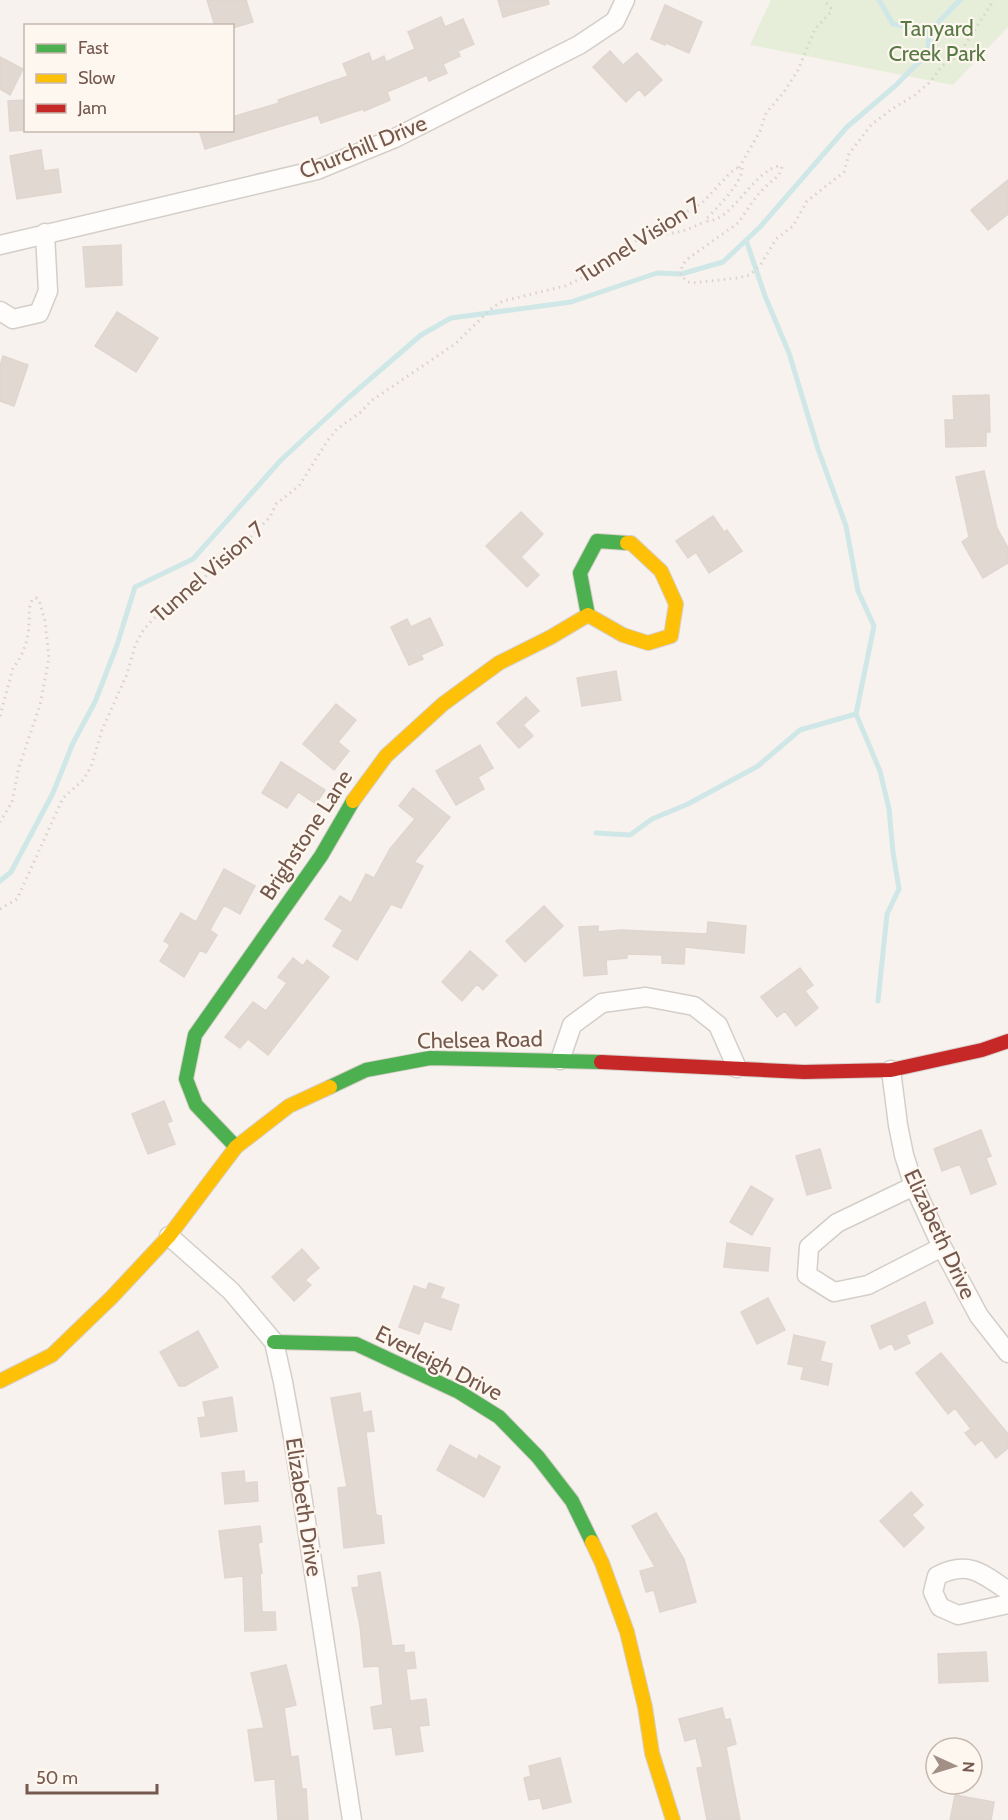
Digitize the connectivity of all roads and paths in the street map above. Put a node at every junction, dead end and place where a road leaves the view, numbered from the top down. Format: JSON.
{"nodes":[{"id":1,"x":625,"y":0,"type":"edge"},
{"id":2,"x":824,"y":0,"type":"edge"},
{"id":3,"x":994,"y":0,"type":"edge"},
{"id":4,"x":739,"y":168,"type":"junction"},
{"id":5,"x":706,"y":221,"type":"junction"},
{"id":6,"x":653,"y":232,"type":"junction"},
{"id":7,"x":45,"y":233,"type":"junction"},
{"id":8,"x":0,"y":245,"type":"edge"},
{"id":9,"x":0,"y":311,"type":"edge"},
{"id":10,"x":588,"y":615,"type":"junction"},
{"id":11,"x":0,"y":716,"type":"edge"},
{"id":12,"x":0,"y":822,"type":"edge"},
{"id":13,"x":0,"y":909,"type":"edge"},
{"id":14,"x":1008,"y":1041,"type":"edge"},
{"id":15,"x":560,"y":1060,"type":"junction"},
{"id":16,"x":737,"y":1068,"type":"junction"},
{"id":17,"x":891,"y":1070,"type":"junction"},
{"id":18,"x":236,"y":1147,"type":"junction"},
{"id":19,"x":914,"y":1186,"type":"junction"},
{"id":20,"x":169,"y":1236,"type":"junction"},
{"id":21,"x":942,"y":1247,"type":"junction"},
{"id":22,"x":274,"y":1342,"type":"junction"},
{"id":23,"x":1008,"y":1353,"type":"edge"},
{"id":24,"x":0,"y":1381,"type":"edge"},
{"id":25,"x":1008,"y":1591,"type":"edge"},
{"id":26,"x":1008,"y":1604,"type":"edge"},
{"id":27,"x":352,"y":1820,"type":"edge"},
{"id":28,"x":673,"y":1820,"type":"edge"}],
"edges":[{"from":1,"to":7,"type":"street","name":"Churchill Drive"},
{"from":2,"to":4,"type":"path"},
{"from":3,"to":5,"type":"path","name":"Tunnel Vision 7"},
{"from":4,"to":5,"type":"path","name":"Tunnel Vision 7"},
{"from":4,"to":6,"type":"path","name":"Tunnel Vision 7"},
{"from":5,"to":6,"type":"path"},
{"from":6,"to":13,"type":"path","name":"Tunnel Vision 7"},
{"from":7,"to":8,"type":"street","name":"Churchill Drive"},
{"from":7,"to":9,"type":"street"},
{"from":10,"to":10,"type":"street"},
{"from":10,"to":18,"type":"street","name":"Brighstone Lane"},
{"from":11,"to":12,"type":"path"},
{"from":14,"to":17,"type":"street","name":"Chelsea Road"},
{"from":15,"to":16,"type":"street","name":"Chelsea Road"},
{"from":15,"to":16,"type":"street"},
{"from":15,"to":18,"type":"street","name":"Chelsea Road"},
{"from":16,"to":17,"type":"street","name":"Chelsea Road"},
{"from":17,"to":19,"type":"street","name":"Elizabeth Drive"},
{"from":18,"to":20,"type":"street","name":"Chelsea Road"},
{"from":19,"to":21,"type":"street","name":"Elizabeth Drive"},
{"from":19,"to":21,"type":"street"},
{"from":20,"to":22,"type":"street","name":"Elizabeth Drive"},
{"from":20,"to":24,"type":"street","name":"Chelsea Road"},
{"from":21,"to":23,"type":"street","name":"Elizabeth Drive"},
{"from":22,"to":27,"type":"street","name":"Elizabeth Drive"},
{"from":22,"to":28,"type":"street","name":"Everleigh Drive"},
{"from":25,"to":26,"type":"street"}]}
